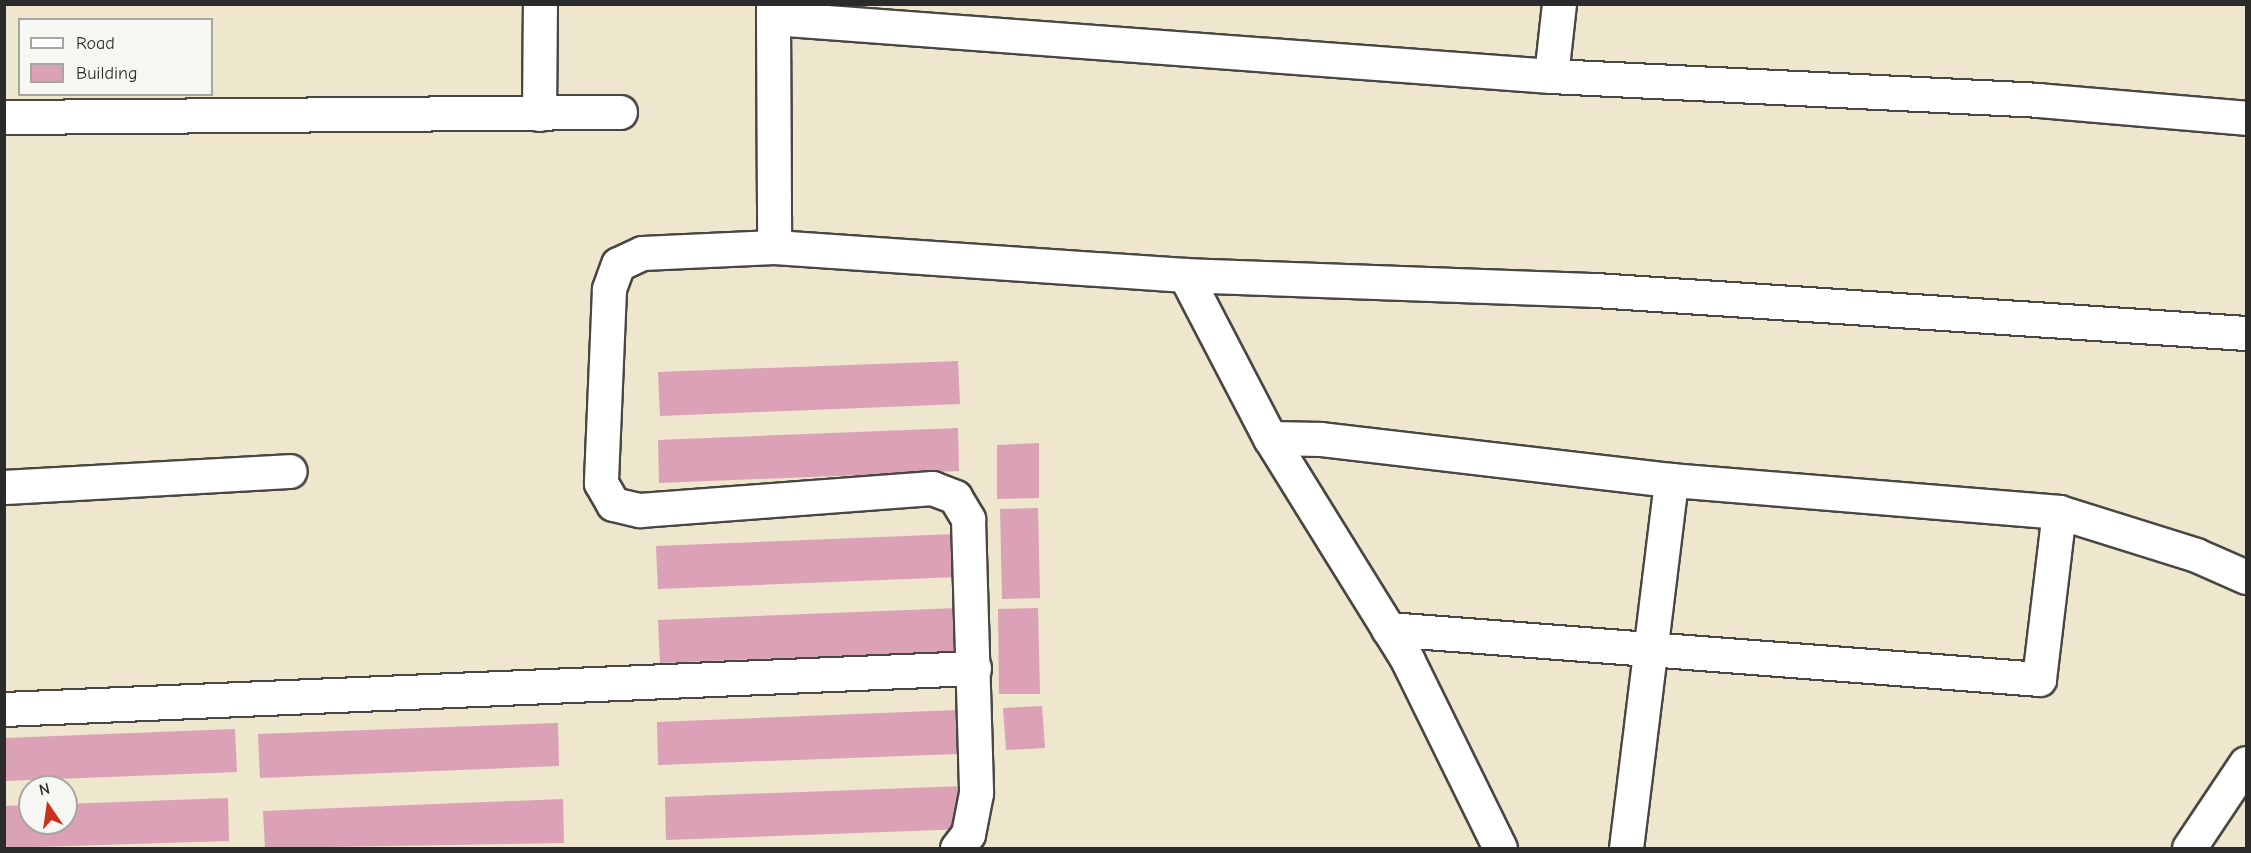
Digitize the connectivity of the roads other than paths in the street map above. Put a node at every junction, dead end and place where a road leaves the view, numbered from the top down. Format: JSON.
{"nodes":[{"id":1,"x":540,"y":4,"type":"edge"},
{"id":2,"x":1559,"y":4,"type":"edge"},
{"id":3,"x":773,"y":11,"type":"edge"},
{"id":4,"x":1551,"y":76,"type":"junction"},
{"id":5,"x":620,"y":112,"type":"dead end"},
{"id":6,"x":539,"y":114,"type":"junction"},
{"id":7,"x":4,"y":117,"type":"edge"},
{"id":8,"x":2247,"y":118,"type":"edge"},
{"id":9,"x":774,"y":247,"type":"junction"},
{"id":10,"x":1185,"y":275,"type":"junction"},
{"id":11,"x":2247,"y":333,"type":"edge"},
{"id":12,"x":1270,"y":438,"type":"junction"},
{"id":13,"x":290,"y":471,"type":"dead end"},
{"id":14,"x":1671,"y":480,"type":"junction"},
{"id":15,"x":4,"y":487,"type":"edge"},
{"id":16,"x":2059,"y":512,"type":"junction"},
{"id":17,"x":2247,"y":577,"type":"edge"},
{"id":18,"x":1388,"y":629,"type":"junction"},
{"id":19,"x":1651,"y":647,"type":"junction"},
{"id":20,"x":974,"y":668,"type":"junction"},
{"id":21,"x":4,"y":710,"type":"edge"},
{"id":22,"x":2247,"y":763,"type":"edge"},
{"id":23,"x":957,"y":849,"type":"edge"},
{"id":24,"x":1500,"y":849,"type":"edge"},
{"id":25,"x":1626,"y":849,"type":"edge"},
{"id":26,"x":2189,"y":849,"type":"edge"}],
"edges":[{"from":1,"to":6,"type":"street"},
{"from":2,"to":4,"type":"street"},
{"from":3,"to":4,"type":"street"},
{"from":3,"to":9,"type":"street"},
{"from":4,"to":8,"type":"street"},
{"from":5,"to":6,"type":"street"},
{"from":6,"to":7,"type":"street"},
{"from":9,"to":10,"type":"street"},
{"from":9,"to":20,"type":"street"},
{"from":10,"to":11,"type":"street"},
{"from":10,"to":12,"type":"street"},
{"from":12,"to":14,"type":"street"},
{"from":12,"to":18,"type":"street"},
{"from":13,"to":15,"type":"street"},
{"from":14,"to":16,"type":"street"},
{"from":14,"to":19,"type":"street"},
{"from":16,"to":17,"type":"street"},
{"from":16,"to":19,"type":"street"},
{"from":18,"to":19,"type":"street"},
{"from":18,"to":24,"type":"street"},
{"from":19,"to":25,"type":"street"},
{"from":20,"to":21,"type":"street"},
{"from":20,"to":23,"type":"street"},
{"from":22,"to":26,"type":"street"}]}
